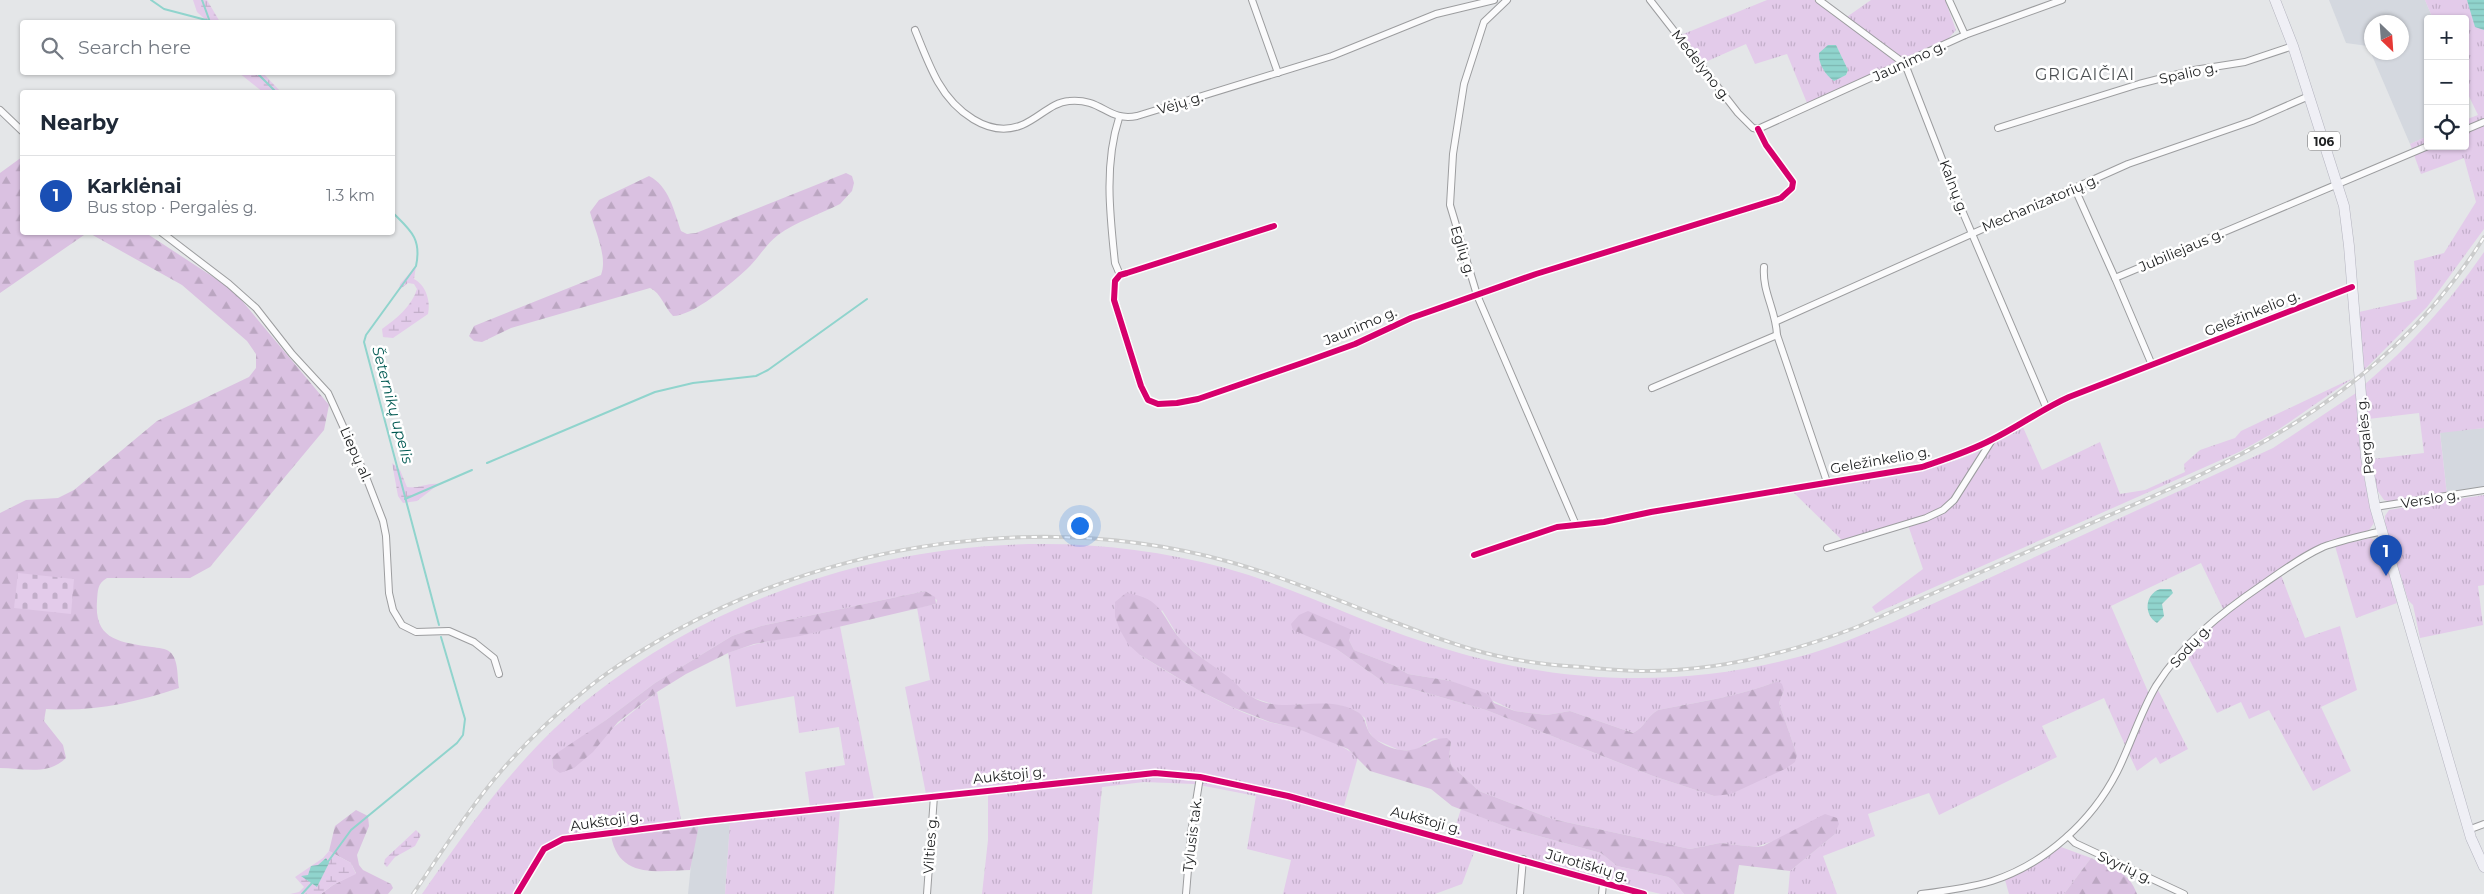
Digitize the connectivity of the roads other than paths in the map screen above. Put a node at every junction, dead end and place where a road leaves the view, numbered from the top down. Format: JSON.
{"nodes":[{"id":1,"x":1252,"y":0,"type":"edge"},
{"id":2,"x":1494,"y":0,"type":"edge"},
{"id":3,"x":1505,"y":0,"type":"edge"},
{"id":4,"x":1650,"y":0,"type":"edge"},
{"id":5,"x":1819,"y":0,"type":"edge"},
{"id":6,"x":1949,"y":0,"type":"edge"},
{"id":7,"x":2062,"y":0,"type":"edge"},
{"id":8,"x":2276,"y":0,"type":"edge"},
{"id":9,"x":915,"y":30,"type":"dead end"},
{"id":10,"x":1965,"y":35,"type":"junction"},
{"id":11,"x":2293,"y":46,"type":"junction"},
{"id":12,"x":1905,"y":64,"type":"junction"},
{"id":13,"x":1278,"y":73,"type":"junction"},
{"id":14,"x":2309,"y":96,"type":"junction"},
{"id":15,"x":0,"y":110,"type":"edge"},
{"id":16,"x":1119,"y":118,"type":"junction"},
{"id":17,"x":2484,"y":122,"type":"edge"},
{"id":18,"x":1756,"y":128,"type":"junction"},
{"id":19,"x":1998,"y":128,"type":"dead end"},
{"id":20,"x":2469,"y":128,"type":"edge"},
{"id":21,"x":20,"y":129,"type":"edge"},
{"id":22,"x":2424,"y":148,"type":"edge"},
{"id":23,"x":2338,"y":184,"type":"junction"},
{"id":24,"x":2075,"y":189,"type":"junction"},
{"id":25,"x":1274,"y":226,"type":"dead end"},
{"id":26,"x":1972,"y":232,"type":"junction"},
{"id":27,"x":165,"y":235,"type":"edge"},
{"id":28,"x":1764,"y":266,"type":"dead end"},
{"id":29,"x":1120,"y":275,"type":"junction"},
{"id":30,"x":2115,"y":278,"type":"junction"},
{"id":31,"x":2352,"y":287,"type":"junction"},
{"id":32,"x":1477,"y":295,"type":"junction"},
{"id":33,"x":1776,"y":321,"type":"junction"},
{"id":34,"x":1777,"y":335,"type":"junction"},
{"id":35,"x":2152,"y":366,"type":"junction"},
{"id":36,"x":1652,"y":388,"type":"dead end"},
{"id":37,"x":2046,"y":407,"type":"junction"},
{"id":38,"x":1993,"y":439,"type":"junction"},
{"id":39,"x":1826,"y":482,"type":"junction"},
{"id":40,"x":2484,"y":490,"type":"edge"},
{"id":41,"x":2375,"y":507,"type":"junction"},
{"id":42,"x":1576,"y":525,"type":"junction"},
{"id":43,"x":2382,"y":531,"type":"junction"},
{"id":44,"x":1827,"y":548,"type":"dead end"},
{"id":45,"x":1474,"y":555,"type":"dead end"},
{"id":46,"x":499,"y":674,"type":"dead end"},
{"id":47,"x":1200,"y":777,"type":"junction"},
{"id":48,"x":934,"y":796,"type":"junction"},
{"id":49,"x":2484,"y":824,"type":"edge"},
{"id":50,"x":2468,"y":830,"type":"junction"},
{"id":51,"x":2068,"y":836,"type":"junction"},
{"id":52,"x":1523,"y":859,"type":"junction"},
{"id":53,"x":2484,"y":867,"type":"edge"},
{"id":54,"x":1603,"y":884,"type":"junction"},
{"id":55,"x":517,"y":894,"type":"edge"},
{"id":56,"x":927,"y":894,"type":"edge"},
{"id":57,"x":1186,"y":894,"type":"edge"},
{"id":58,"x":1520,"y":894,"type":"edge"},
{"id":59,"x":1602,"y":894,"type":"edge"},
{"id":60,"x":1644,"y":894,"type":"edge"},
{"id":61,"x":1921,"y":894,"type":"edge"},
{"id":62,"x":2184,"y":894,"type":"edge"}],
"edges":[{"from":1,"to":13,"type":"street"},
{"from":2,"to":13,"type":"street","name":"Vėjų g."},
{"from":3,"to":32,"type":"street","name":"Eglių g."},
{"from":4,"to":18,"type":"street","name":"Medelyno g."},
{"from":5,"to":12,"type":"street"},
{"from":6,"to":10,"type":"street"},
{"from":7,"to":10,"type":"street","name":"Jaunimo g."},
{"from":8,"to":11,"type":"main road","name":"Pergalės g.","number":"106"},
{"from":9,"to":16,"type":"street"},
{"from":10,"to":12,"type":"street","name":"Jaunimo g."},
{"from":11,"to":14,"type":"main road","name":"Pergalės g.","number":"106"},
{"from":11,"to":19,"type":"street","name":"Spalio g."},
{"from":12,"to":18,"type":"street","name":"Jaunimo g."},
{"from":12,"to":26,"type":"street","name":"Kalnų g."},
{"from":13,"to":16,"type":"street","name":"Vėjų g."},
{"from":14,"to":23,"type":"main road","name":"Pergalės g.","number":"106"},
{"from":14,"to":24,"type":"street","name":"Mechanizatorių g."},
{"from":15,"to":21,"type":"street"},
{"from":16,"to":29,"type":"street"},
{"from":17,"to":20,"type":"street"},
{"from":18,"to":32,"type":"street","name":"Jaunimo g."},
{"from":22,"to":23,"type":"street"},
{"from":23,"to":30,"type":"street","name":"Jubiliejaus g."},
{"from":23,"to":31,"type":"main road","name":"Pergalės g.","number":"106"},
{"from":24,"to":26,"type":"street","name":"Mechanizatorių g."},
{"from":24,"to":30,"type":"street"},
{"from":25,"to":29,"type":"street"},
{"from":26,"to":33,"type":"street","name":"Mechanizatorių g."},
{"from":26,"to":37,"type":"street","name":"Kalnų g."},
{"from":27,"to":46,"type":"street","name":"Liepų al."},
{"from":28,"to":33,"type":"street"},
{"from":29,"to":32,"type":"street","name":"Jaunimo g."},
{"from":30,"to":35,"type":"street"},
{"from":31,"to":35,"type":"street","name":"Geležinkelio g."},
{"from":31,"to":41,"type":"main road","name":"Pergalės g.","number":"106"},
{"from":32,"to":42,"type":"street","name":"Eglių g."},
{"from":33,"to":34,"type":"street"},
{"from":34,"to":36,"type":"street"},
{"from":34,"to":39,"type":"street"},
{"from":35,"to":37,"type":"street","name":"Geležinkelio g."},
{"from":37,"to":38,"type":"street","name":"Geležinkelio g."},
{"from":38,"to":39,"type":"street","name":"Geležinkelio g."},
{"from":38,"to":44,"type":"street"},
{"from":39,"to":42,"type":"street","name":"Geležinkelio g."},
{"from":40,"to":41,"type":"street","name":"Verslo g."},
{"from":41,"to":43,"type":"main road","name":"Pergalės g.","number":"106"},
{"from":42,"to":45,"type":"street","name":"Geležinkelio g."},
{"from":43,"to":50,"type":"main road","name":"Pergalės g.","number":"106"},
{"from":43,"to":51,"type":"street","name":"Sodų g."},
{"from":47,"to":48,"type":"street","name":"Aukštoji g."},
{"from":47,"to":52,"type":"street","name":"Aukštoji g."},
{"from":47,"to":57,"type":"street","name":"Tylusis tak."},
{"from":48,"to":55,"type":"street","name":"Aukštoji g."},
{"from":48,"to":56,"type":"street","name":"Vilties g."},
{"from":49,"to":50,"type":"street"},
{"from":50,"to":53,"type":"main road","name":"Pergalės g.","number":"106"},
{"from":51,"to":61,"type":"street"},
{"from":51,"to":62,"type":"street","name":"Svyrių g."},
{"from":52,"to":54,"type":"street","name":"Jūrotiškių g."},
{"from":52,"to":58,"type":"street"},
{"from":54,"to":59,"type":"street"},
{"from":54,"to":60,"type":"street","name":"Jūrotiškių g."}]}
